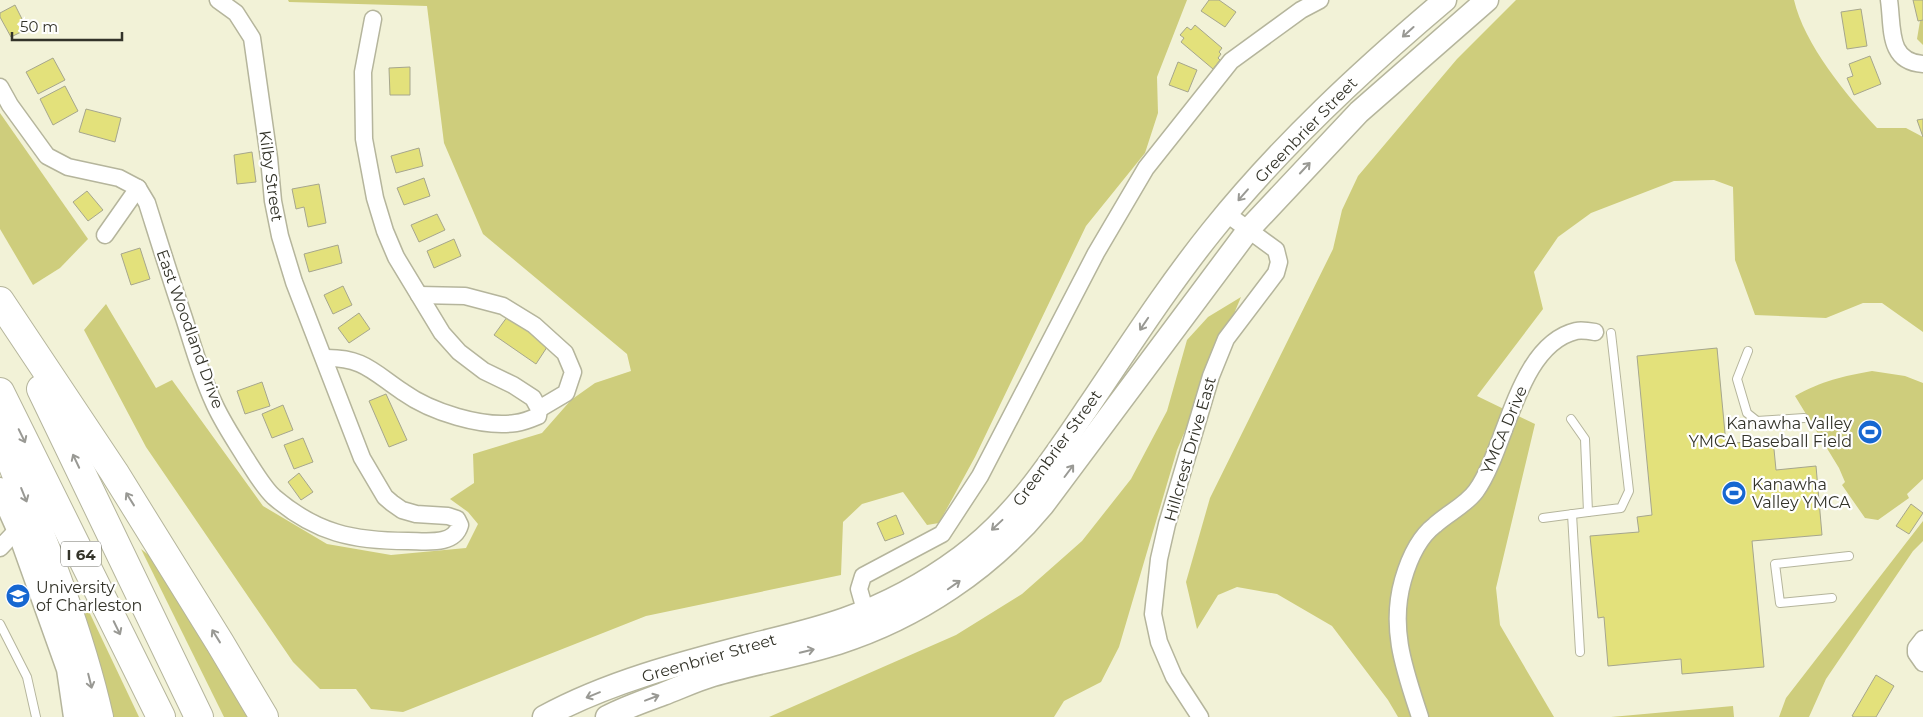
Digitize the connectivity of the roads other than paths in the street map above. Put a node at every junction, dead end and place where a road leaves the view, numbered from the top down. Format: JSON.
{"nodes":[{"id":1,"x":218,"y":0,"type":"edge"},
{"id":2,"x":1320,"y":0,"type":"edge"},
{"id":3,"x":1445,"y":0,"type":"edge"},
{"id":4,"x":1487,"y":0,"type":"edge"},
{"id":5,"x":1889,"y":0,"type":"edge"},
{"id":6,"x":373,"y":19,"type":"dead end"},
{"id":7,"x":1923,"y":64,"type":"edge"},
{"id":8,"x":0,"y":87,"type":"edge"},
{"id":9,"x":138,"y":188,"type":"junction"},
{"id":10,"x":1227,"y":214,"type":"junction"},
{"id":11,"x":1249,"y":229,"type":"junction"},
{"id":12,"x":105,"y":235,"type":"dead end"},
{"id":13,"x":419,"y":295,"type":"junction"},
{"id":14,"x":0,"y":301,"type":"edge"},
{"id":15,"x":1595,"y":332,"type":"dead end"},
{"id":16,"x":1611,"y":332,"type":"dead end"},
{"id":17,"x":1748,"y":350,"type":"dead end"},
{"id":18,"x":324,"y":358,"type":"junction"},
{"id":19,"x":0,"y":392,"type":"edge"},
{"id":20,"x":539,"y":409,"type":"junction"},
{"id":21,"x":1804,"y":418,"type":"dead end"},
{"id":22,"x":1571,"y":419,"type":"dead end"},
{"id":23,"x":0,"y":434,"type":"edge"},
{"id":24,"x":0,"y":489,"type":"edge"},
{"id":25,"x":1588,"y":512,"type":"junction"},
{"id":26,"x":1572,"y":514,"type":"junction"},
{"id":27,"x":1543,"y":518,"type":"dead end"},
{"id":28,"x":18,"y":529,"type":"junction"},
{"id":29,"x":0,"y":548,"type":"edge"},
{"id":30,"x":1849,"y":556,"type":"dead end"},
{"id":31,"x":1832,"y":598,"type":"dead end"},
{"id":32,"x":865,"y":610,"type":"junction"},
{"id":33,"x":0,"y":624,"type":"edge"},
{"id":34,"x":1923,"y":639,"type":"edge"},
{"id":35,"x":1580,"y":652,"type":"dead end"},
{"id":36,"x":1923,"y":663,"type":"edge"},
{"id":37,"x":241,"y":678,"type":"junction"},
{"id":38,"x":36,"y":717,"type":"edge"},
{"id":39,"x":75,"y":717,"type":"edge"},
{"id":40,"x":98,"y":717,"type":"edge"},
{"id":41,"x":161,"y":717,"type":"edge"},
{"id":42,"x":200,"y":717,"type":"edge"},
{"id":43,"x":264,"y":717,"type":"edge"},
{"id":44,"x":272,"y":717,"type":"edge"},
{"id":45,"x":544,"y":717,"type":"edge"},
{"id":46,"x":607,"y":717,"type":"edge"},
{"id":47,"x":1200,"y":717,"type":"edge"},
{"id":48,"x":1420,"y":717,"type":"edge"}],
"edges":[{"from":1,"to":18,"type":"street","name":"Kilby Street"},
{"from":2,"to":32,"type":"street"},
{"from":3,"to":10,"type":"main road","name":"Greenbrier Street","one_way":true},
{"from":11,"to":4,"type":"main road","name":"Greenbrier Street","one_way":true},
{"from":5,"to":7,"type":"street"},
{"from":6,"to":13,"type":"street"},
{"from":8,"to":9,"type":"street"},
{"from":9,"to":12,"type":"street"},
{"from":9,"to":18,"type":"street","name":"East Woodland Drive"},
{"from":10,"to":11,"type":"street","name":"Hillcrest Drive East"},
{"from":10,"to":32,"type":"main road","name":"Greenbrier Street","one_way":true},
{"from":46,"to":11,"type":"main road","name":"Greenbrier Street","one_way":true},
{"from":11,"to":47,"type":"street","name":"Hillcrest Drive East"},
{"from":13,"to":20,"type":"street"},
{"from":13,"to":20,"type":"street"},
{"from":37,"to":14,"type":"highway","one_way":true},
{"from":42,"to":14,"type":"highway","number":"I 64","one_way":true},
{"from":15,"to":48,"type":"street","name":"YMCA Drive"},
{"from":16,"to":25,"type":"lane"},
{"from":17,"to":21,"type":"lane"},
{"from":18,"to":20,"type":"street"},
{"from":19,"to":41,"type":"highway","number":"I 64","one_way":true},
{"from":22,"to":25,"type":"lane"},
{"from":23,"to":40,"type":"highway","one_way":true},
{"from":24,"to":28,"type":"main road"},
{"from":25,"to":26,"type":"lane"},
{"from":26,"to":27,"type":"lane"},
{"from":26,"to":35,"type":"lane"},
{"from":28,"to":29,"type":"street"},
{"from":28,"to":39,"type":"main road"},
{"from":30,"to":31,"type":"lane"},
{"from":32,"to":45,"type":"main road","name":"Greenbrier Street","one_way":true},
{"from":33,"to":38,"type":"lane"},
{"from":34,"to":36,"type":"street"},
{"from":37,"to":43,"type":"highway"},
{"from":37,"to":44,"type":"highway"}]}
